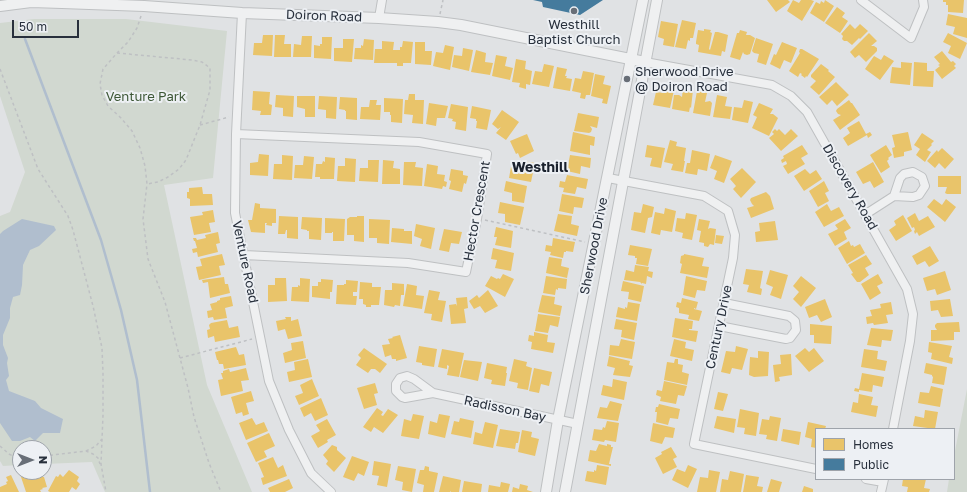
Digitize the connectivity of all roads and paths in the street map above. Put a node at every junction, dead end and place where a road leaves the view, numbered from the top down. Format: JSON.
{"nodes":[{"id":1,"x":382,"y":0,"type":"edge"},
{"id":2,"x":443,"y":0,"type":"edge"},
{"id":3,"x":644,"y":0,"type":"edge"},
{"id":4,"x":657,"y":0,"type":"edge"},
{"id":5,"x":861,"y":0,"type":"edge"},
{"id":6,"x":924,"y":0,"type":"edge"},
{"id":7,"x":144,"y":3,"type":"edge"},
{"id":8,"x":0,"y":6,"type":"edge"},
{"id":9,"x":242,"y":13,"type":"junction"},
{"id":10,"x":379,"y":18,"type":"junction"},
{"id":11,"x":438,"y":22,"type":"junction"},
{"id":12,"x":117,"y":53,"type":"junction"},
{"id":13,"x":632,"y":60,"type":"junction"},
{"id":14,"x":645,"y":62,"type":"junction"},
{"id":15,"x":0,"y":69,"type":"edge"},
{"id":16,"x":237,"y":115,"type":"junction"},
{"id":17,"x":200,"y":125,"type":"junction"},
{"id":18,"x":236,"y":134,"type":"junction"},
{"id":19,"x":608,"y":178,"type":"junction"},
{"id":20,"x":624,"y":181,"type":"junction"},
{"id":21,"x":147,"y":184,"type":"junction"},
{"id":22,"x":894,"y":196,"type":"dead end"},
{"id":23,"x":866,"y":214,"type":"junction"},
{"id":24,"x":477,"y":219,"type":"junction"},
{"id":25,"x":595,"y":244,"type":"junction"},
{"id":26,"x":244,"y":255,"type":"junction"},
{"id":27,"x":724,"y":303,"type":"junction"},
{"id":28,"x":719,"y":326,"type":"junction"},
{"id":29,"x":260,"y":336,"type":"junction"},
{"id":30,"x":180,"y":358,"type":"junction"},
{"id":31,"x":433,"y":394,"type":"dead end"},
{"id":32,"x":558,"y":420,"type":"junction"},
{"id":33,"x":578,"y":424,"type":"junction"},
{"id":34,"x":893,"y":428,"type":"edge"},
{"id":35,"x":102,"y":439,"type":"junction"},
{"id":36,"x":0,"y":446,"type":"edge"},
{"id":37,"x":86,"y":452,"type":"junction"},
{"id":38,"x":52,"y":455,"type":"edge"},
{"id":39,"x":12,"y":456,"type":"edge"},
{"id":40,"x":101,"y":464,"type":"junction"},
{"id":41,"x":815,"y":469,"type":"edge"},
{"id":42,"x":883,"y":481,"type":"edge"},
{"id":43,"x":106,"y":492,"type":"edge"},
{"id":44,"x":221,"y":492,"type":"edge"},
{"id":45,"x":331,"y":492,"type":"edge"},
{"id":46,"x":546,"y":492,"type":"edge"},
{"id":47,"x":565,"y":492,"type":"edge"},
{"id":48,"x":881,"y":492,"type":"edge"}],
"edges":[{"from":1,"to":10,"type":"street"},
{"from":2,"to":11,"type":"path"},
{"from":3,"to":13,"type":"street","name":"Sherwood Drive"},
{"from":4,"to":14,"type":"street","name":"Sherwood Drive"},
{"from":5,"to":6,"type":"street"},
{"from":7,"to":8,"type":"street","name":"Doiron Road"},
{"from":7,"to":9,"type":"street","name":"Doiron Road"},
{"from":7,"to":12,"type":"path"},
{"from":9,"to":10,"type":"street","name":"Doiron Road"},
{"from":9,"to":16,"type":"street","name":"Venture Road"},
{"from":10,"to":11,"type":"street","name":"Doiron Road"},
{"from":11,"to":13,"type":"street","name":"Doiron Road"},
{"from":12,"to":17,"type":"path"},
{"from":12,"to":21,"type":"path"},
{"from":13,"to":14,"type":"street","name":"Doiron Road"},
{"from":13,"to":19,"type":"street","name":"Sherwood Drive"},
{"from":14,"to":20,"type":"street","name":"Sherwood Drive"},
{"from":14,"to":23,"type":"street","name":"Discovery Road"},
{"from":15,"to":35,"type":"path"},
{"from":16,"to":17,"type":"path"},
{"from":16,"to":18,"type":"street","name":"Venture Road"},
{"from":17,"to":21,"type":"path"},
{"from":18,"to":24,"type":"street","name":"Hector Crescent"},
{"from":18,"to":26,"type":"street","name":"Venture Road"},
{"from":19,"to":20,"type":"street","name":"Century Drive"},
{"from":19,"to":25,"type":"street","name":"Sherwood Drive"},
{"from":20,"to":27,"type":"street","name":"Century Drive"},
{"from":20,"to":33,"type":"street","name":"Sherwood Drive"},
{"from":21,"to":30,"type":"path"},
{"from":22,"to":23,"type":"street"},
{"from":23,"to":34,"type":"street","name":"Discovery Road"},
{"from":24,"to":25,"type":"path"},
{"from":24,"to":26,"type":"street","name":"Hector Crescent"},
{"from":25,"to":32,"type":"street","name":"Sherwood Drive"},
{"from":26,"to":29,"type":"street","name":"Venture Road"},
{"from":27,"to":28,"type":"street","name":"Century Drive"},
{"from":27,"to":28,"type":"street"},
{"from":28,"to":41,"type":"street","name":"Century Drive"},
{"from":29,"to":30,"type":"path"},
{"from":29,"to":45,"type":"street","name":"Venture Road"},
{"from":30,"to":44,"type":"path"},
{"from":31,"to":32,"type":"street","name":"Radisson Bay"},
{"from":32,"to":33,"type":"street","name":"Radisson Bay"},
{"from":32,"to":46,"type":"street","name":"Sherwood Drive"},
{"from":33,"to":47,"type":"street","name":"Sherwood Drive"},
{"from":35,"to":37,"type":"path"},
{"from":35,"to":40,"type":"path"},
{"from":36,"to":39,"type":"path"},
{"from":37,"to":38,"type":"path"},
{"from":37,"to":40,"type":"path"},
{"from":40,"to":43,"type":"path"},
{"from":42,"to":48,"type":"street"}]}
